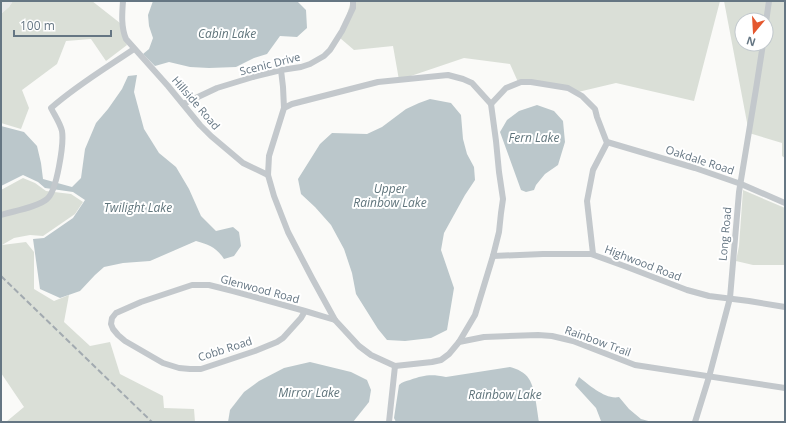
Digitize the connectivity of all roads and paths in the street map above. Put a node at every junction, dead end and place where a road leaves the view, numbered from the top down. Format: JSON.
{"nodes":[{"id":1,"x":123,"y":1,"type":"edge"},
{"id":2,"x":353,"y":1,"type":"edge"},
{"id":3,"x":769,"y":1,"type":"edge"},
{"id":4,"x":767,"y":12,"type":"edge"},
{"id":5,"x":134,"y":49,"type":"junction"},
{"id":6,"x":762,"y":52,"type":"edge"},
{"id":7,"x":281,"y":70,"type":"junction"},
{"id":8,"x":183,"y":104,"type":"junction"},
{"id":9,"x":491,"y":104,"type":"junction"},
{"id":10,"x":284,"y":108,"type":"junction"},
{"id":11,"x":607,"y":142,"type":"junction"},
{"id":12,"x":268,"y":175,"type":"junction"},
{"id":13,"x":741,"y":184,"type":"junction"},
{"id":14,"x":785,"y":203,"type":"edge"},
{"id":15,"x":1,"y":215,"type":"edge"},
{"id":16,"x":593,"y":254,"type":"junction"},
{"id":17,"x":493,"y":256,"type":"junction"},
{"id":18,"x":730,"y":298,"type":"junction"},
{"id":19,"x":785,"y":307,"type":"edge"},
{"id":20,"x":305,"y":312,"type":"junction"},
{"id":21,"x":112,"y":317,"type":"joint"},
{"id":22,"x":335,"y":320,"type":"junction"},
{"id":23,"x":459,"y":342,"type":"junction"},
{"id":24,"x":395,"y":366,"type":"junction"},
{"id":25,"x":709,"y":377,"type":"junction"},
{"id":26,"x":785,"y":388,"type":"edge"},
{"id":27,"x":389,"y":422,"type":"edge"},
{"id":28,"x":695,"y":422,"type":"edge"}],
"edges":[{"from":1,"to":5,"type":"street"},
{"from":2,"to":7,"type":"street","name":"Scenic Drive"},
{"from":3,"to":4,"type":"street"},
{"from":5,"to":8,"type":"street","name":"Hillside Road"},
{"from":5,"to":15,"type":"street"},
{"from":6,"to":13,"type":"street","name":"Long Road"},
{"from":7,"to":8,"type":"street","name":"Scenic Drive"},
{"from":7,"to":10,"type":"street"},
{"from":8,"to":12,"type":"street","name":"Hillside Road"},
{"from":9,"to":10,"type":"street"},
{"from":9,"to":11,"type":"street"},
{"from":9,"to":17,"type":"street"},
{"from":10,"to":12,"type":"street"},
{"from":11,"to":13,"type":"street","name":"Oakdale Road"},
{"from":11,"to":16,"type":"street"},
{"from":12,"to":22,"type":"street"},
{"from":13,"to":14,"type":"street","name":"Oakdale Road"},
{"from":13,"to":18,"type":"street","name":"Long Road"},
{"from":16,"to":17,"type":"street","name":"Highwood Road"},
{"from":16,"to":18,"type":"street","name":"Highwood Road"},
{"from":17,"to":23,"type":"street"},
{"from":18,"to":19,"type":"street","name":"Highwood Road"},
{"from":18,"to":25,"type":"street","name":"Long Road"},
{"from":20,"to":21,"type":"street","name":"Glenwood Road"},
{"from":20,"to":21,"type":"street","name":"Cobb Road"},
{"from":20,"to":22,"type":"street","name":"Glenwood Road"},
{"from":22,"to":24,"type":"street"},
{"from":23,"to":24,"type":"street"},
{"from":23,"to":25,"type":"street","name":"Rainbow Trail"},
{"from":24,"to":27,"type":"street"},
{"from":25,"to":26,"type":"street","name":"Rainbow Trail"},
{"from":25,"to":28,"type":"street","name":"Long Road"}]}
